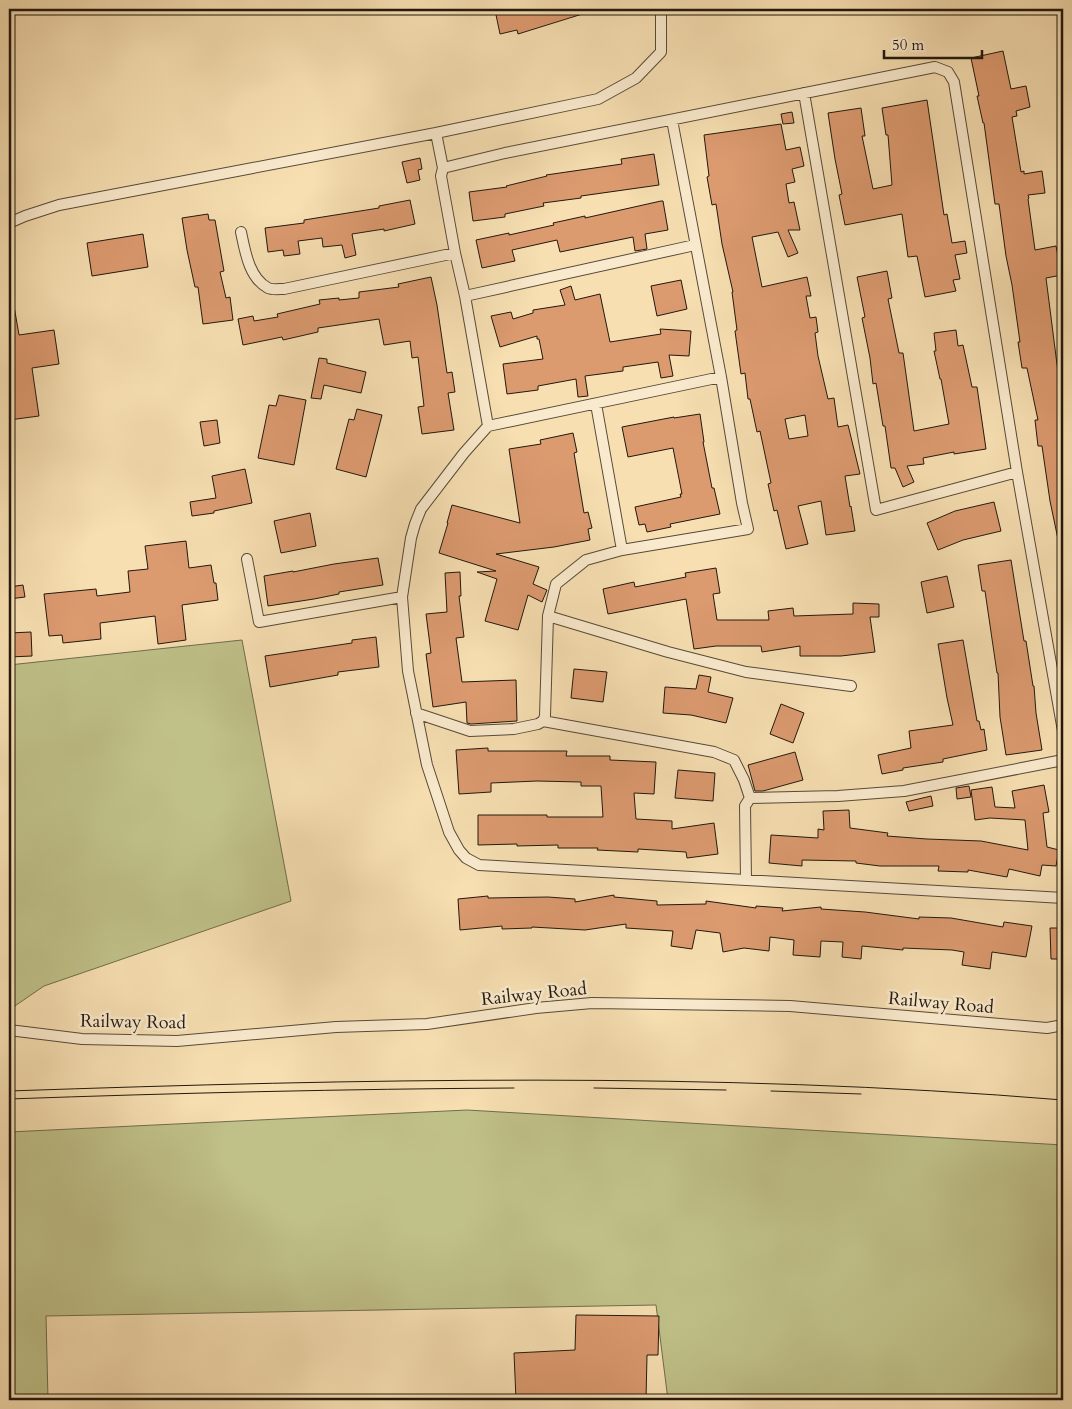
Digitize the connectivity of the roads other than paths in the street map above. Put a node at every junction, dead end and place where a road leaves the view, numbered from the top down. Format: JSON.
{"nodes":[{"id":1,"x":661,"y":9,"type":"edge"},
{"id":2,"x":804,"y":92,"type":"junction"},
{"id":3,"x":672,"y":120,"type":"junction"},
{"id":4,"x":436,"y":133,"type":"junction"},
{"id":5,"x":443,"y":168,"type":"junction"},
{"id":6,"x":9,"y":223,"type":"edge"},
{"id":7,"x":240,"y":232,"type":"dead end"},
{"id":8,"x":696,"y":245,"type":"junction"},
{"id":9,"x":455,"y":253,"type":"junction"},
{"id":10,"x":466,"y":296,"type":"junction"},
{"id":11,"x":721,"y":377,"type":"junction"},
{"id":12,"x":596,"y":404,"type":"junction"},
{"id":13,"x":488,"y":426,"type":"junction"},
{"id":14,"x":1017,"y":472,"type":"junction"},
{"id":15,"x":622,"y":550,"type":"junction"},
{"id":16,"x":247,"y":559,"type":"dead end"},
{"id":17,"x":402,"y":597,"type":"junction"},
{"id":18,"x":548,"y":616,"type":"junction"},
{"id":19,"x":851,"y":686,"type":"dead end"},
{"id":20,"x":416,"y":712,"type":"junction"},
{"id":21,"x":543,"y":721,"type":"junction"},
{"id":22,"x":1063,"y":731,"type":"edge"},
{"id":23,"x":1063,"y":760,"type":"edge"},
{"id":24,"x":750,"y":798,"type":"junction"},
{"id":25,"x":746,"y":880,"type":"junction"},
{"id":26,"x":1063,"y":898,"type":"edge"},
{"id":27,"x":1063,"y":1025,"type":"edge"},
{"id":28,"x":9,"y":1030,"type":"edge"}],
"edges":[{"from":1,"to":4,"type":"street"},
{"from":2,"to":3,"type":"street"},
{"from":2,"to":14,"type":"street"},
{"from":2,"to":14,"type":"street"},
{"from":3,"to":5,"type":"street"},
{"from":3,"to":8,"type":"street"},
{"from":4,"to":5,"type":"street"},
{"from":4,"to":6,"type":"street"},
{"from":5,"to":9,"type":"street"},
{"from":7,"to":9,"type":"street"},
{"from":8,"to":10,"type":"street"},
{"from":8,"to":11,"type":"street"},
{"from":9,"to":10,"type":"street"},
{"from":10,"to":13,"type":"street"},
{"from":11,"to":12,"type":"street"},
{"from":11,"to":15,"type":"street"},
{"from":12,"to":13,"type":"street"},
{"from":12,"to":15,"type":"street"},
{"from":13,"to":17,"type":"street"},
{"from":14,"to":22,"type":"street"},
{"from":15,"to":18,"type":"street"},
{"from":16,"to":17,"type":"street"},
{"from":17,"to":20,"type":"street"},
{"from":18,"to":19,"type":"street"},
{"from":18,"to":21,"type":"street"},
{"from":20,"to":21,"type":"street"},
{"from":20,"to":25,"type":"street"},
{"from":21,"to":24,"type":"street"},
{"from":23,"to":24,"type":"street"},
{"from":24,"to":25,"type":"street"},
{"from":25,"to":26,"type":"street"},
{"from":27,"to":28,"type":"street","name":"Railway Road"}]}
